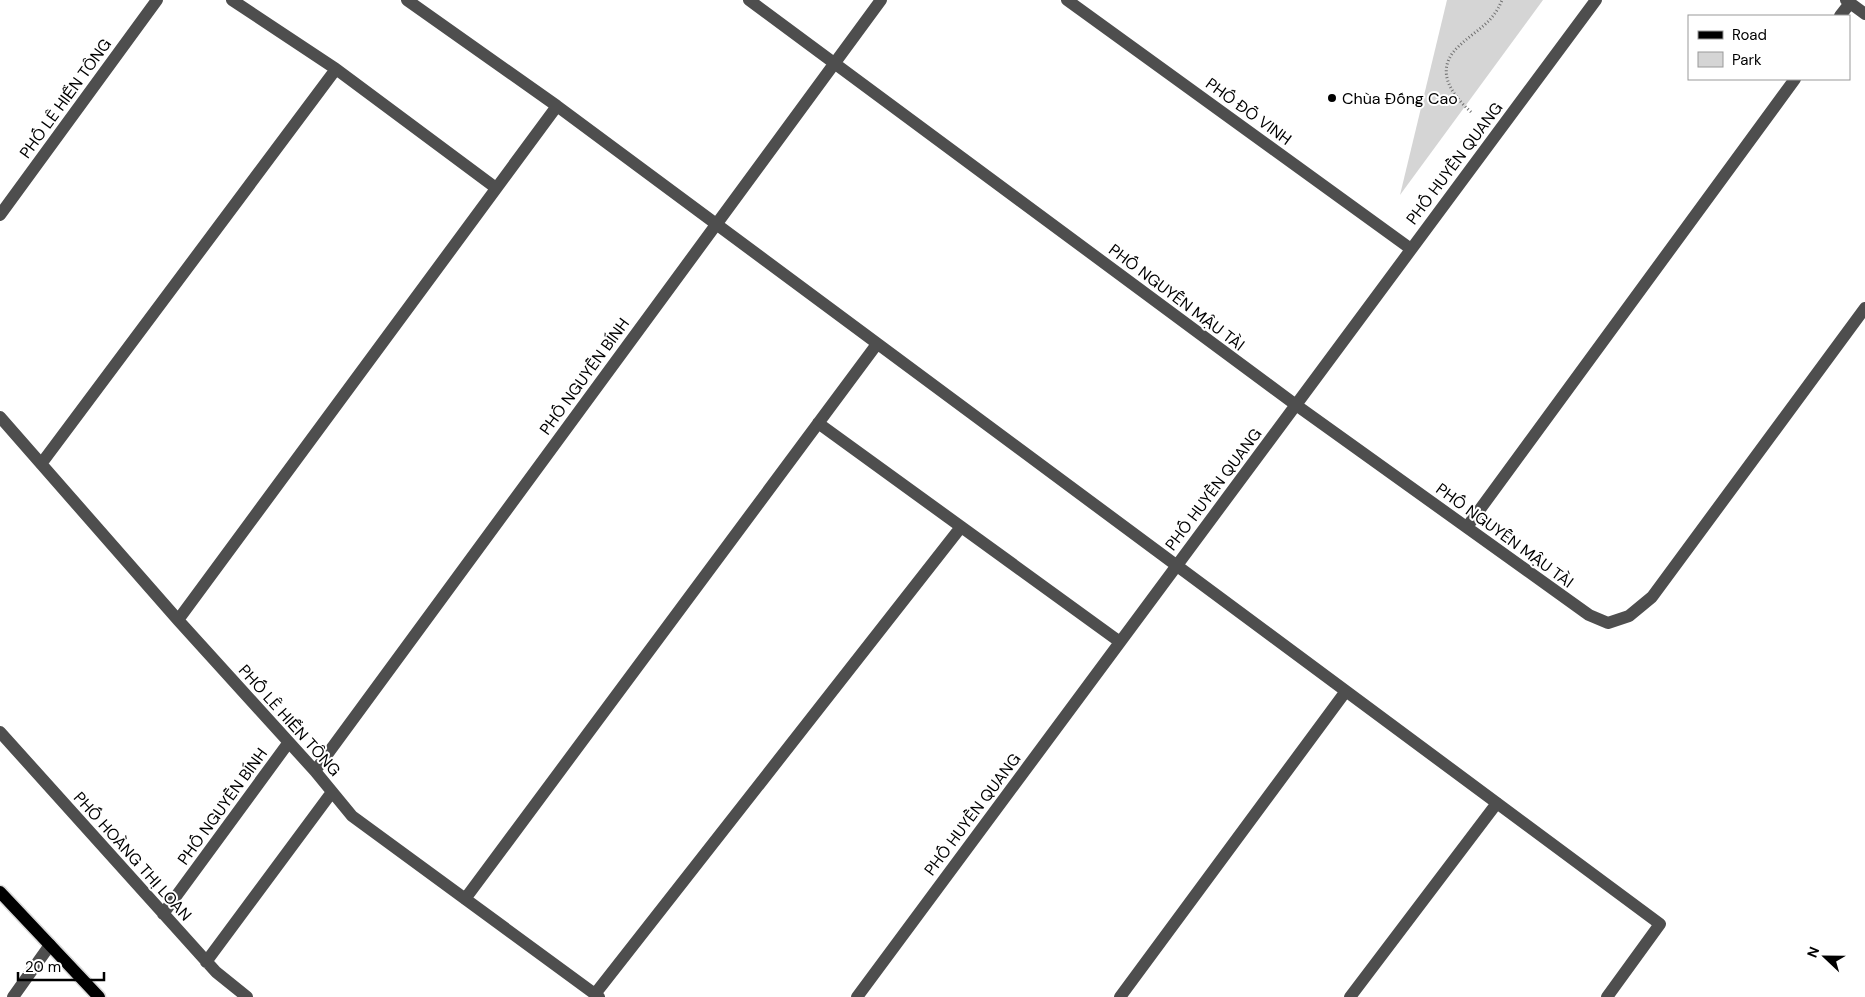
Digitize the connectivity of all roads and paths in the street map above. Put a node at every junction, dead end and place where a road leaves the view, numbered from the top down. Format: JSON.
{"nodes":[{"id":1,"x":157,"y":0,"type":"edge"},
{"id":2,"x":232,"y":0,"type":"edge"},
{"id":3,"x":407,"y":0,"type":"edge"},
{"id":4,"x":749,"y":0,"type":"edge"},
{"id":5,"x":881,"y":0,"type":"edge"},
{"id":6,"x":1067,"y":0,"type":"edge"},
{"id":7,"x":1502,"y":0,"type":"edge"},
{"id":8,"x":1596,"y":0,"type":"edge"},
{"id":9,"x":1848,"y":2,"type":"edge"},
{"id":10,"x":1865,"y":14,"type":"edge"},
{"id":11,"x":1841,"y":15,"type":"edge"},
{"id":12,"x":834,"y":63,"type":"junction"},
{"id":13,"x":336,"y":69,"type":"junction"},
{"id":14,"x":1794,"y":80,"type":"edge"},
{"id":15,"x":557,"y":106,"type":"junction"},
{"id":16,"x":1471,"y":112,"type":"dead end"},
{"id":17,"x":496,"y":188,"type":"junction"},
{"id":18,"x":0,"y":214,"type":"edge"},
{"id":19,"x":715,"y":224,"type":"junction"},
{"id":20,"x":1411,"y":249,"type":"junction"},
{"id":21,"x":1865,"y":308,"type":"edge"},
{"id":22,"x":876,"y":344,"type":"junction"},
{"id":23,"x":1296,"y":405,"type":"junction"},
{"id":24,"x":0,"y":417,"type":"edge"},
{"id":25,"x":818,"y":423,"type":"junction"},
{"id":26,"x":41,"y":464,"type":"junction"},
{"id":27,"x":961,"y":527,"type":"junction"},
{"id":28,"x":1467,"y":527,"type":"junction"},
{"id":29,"x":1176,"y":566,"type":"junction"},
{"id":30,"x":178,"y":620,"type":"junction"},
{"id":31,"x":1120,"y":642,"type":"junction"},
{"id":32,"x":1346,"y":691,"type":"junction"},
{"id":33,"x":0,"y":732,"type":"edge"},
{"id":34,"x":289,"y":742,"type":"junction"},
{"id":35,"x":315,"y":771,"type":"junction"},
{"id":36,"x":332,"y":792,"type":"junction"},
{"id":37,"x":1496,"y":803,"type":"junction"},
{"id":38,"x":0,"y":892,"type":"edge"},
{"id":39,"x":465,"y":899,"type":"junction"},
{"id":40,"x":164,"y":914,"type":"junction"},
{"id":41,"x":50,"y":945,"type":"junction"},
{"id":42,"x":206,"y":962,"type":"junction"},
{"id":43,"x":597,"y":996,"type":"edge"},
{"id":44,"x":12,"y":997,"type":"edge"},
{"id":45,"x":100,"y":997,"type":"edge"},
{"id":46,"x":247,"y":997,"type":"edge"},
{"id":47,"x":857,"y":997,"type":"edge"},
{"id":48,"x":1120,"y":997,"type":"edge"},
{"id":49,"x":1350,"y":997,"type":"edge"},
{"id":50,"x":1607,"y":997,"type":"edge"}],
"edges":[{"from":1,"to":18,"type":"street","name":"PHỐ LÊ HIỂN TÔNG"},
{"from":2,"to":13,"type":"street"},
{"from":3,"to":15,"type":"street"},
{"from":4,"to":12,"type":"street","name":"PHỐ NGUYỄN MẬU TÀI"},
{"from":5,"to":12,"type":"street","name":"PHỐ NGUYỄN BÍNH"},
{"from":6,"to":20,"type":"street","name":"PHỐ ĐỖ VINH"},
{"from":7,"to":16,"type":"path"},
{"from":8,"to":20,"type":"street","name":"PHỐ HUYỀN QUANG"},
{"from":9,"to":10,"type":"street"},
{"from":9,"to":11,"type":"street"},
{"from":12,"to":19,"type":"street","name":"PHỐ NGUYỄN BÍNH"},
{"from":12,"to":23,"type":"street","name":"PHỐ NGUYỄN MẬU TÀI"},
{"from":13,"to":17,"type":"street"},
{"from":13,"to":26,"type":"street"},
{"from":14,"to":28,"type":"street"},
{"from":15,"to":17,"type":"street"},
{"from":15,"to":19,"type":"street"},
{"from":17,"to":30,"type":"street"},
{"from":19,"to":22,"type":"street"},
{"from":19,"to":35,"type":"street","name":"PHỐ NGUYỄN BÍNH"},
{"from":20,"to":23,"type":"street","name":"PHỐ HUYỀN QUANG"},
{"from":21,"to":28,"type":"street","name":"PHỐ NGUYỄN MẬU TÀI"},
{"from":22,"to":25,"type":"street"},
{"from":22,"to":29,"type":"street"},
{"from":23,"to":28,"type":"street","name":"PHỐ NGUYỄN MẬU TÀI"},
{"from":23,"to":29,"type":"street","name":"PHỐ HUYỀN QUANG"},
{"from":24,"to":26,"type":"street","name":"PHỐ LÊ HIỂN TÔNG"},
{"from":25,"to":27,"type":"street"},
{"from":25,"to":39,"type":"street"},
{"from":26,"to":30,"type":"street","name":"PHỐ LÊ HIỂN TÔNG"},
{"from":27,"to":31,"type":"street"},
{"from":27,"to":43,"type":"street"},
{"from":29,"to":31,"type":"street","name":"PHỐ HUYỀN QUANG"},
{"from":29,"to":32,"type":"street"},
{"from":30,"to":34,"type":"street","name":"PHỐ LÊ HIỂN TÔNG"},
{"from":31,"to":47,"type":"street","name":"PHỐ HUYỀN QUANG"},
{"from":32,"to":37,"type":"street"},
{"from":32,"to":48,"type":"street"},
{"from":33,"to":40,"type":"street","name":"PHỐ HOÀNG THỊ LOAN"},
{"from":34,"to":35,"type":"street","name":"PHỐ LÊ HIỂN TÔNG"},
{"from":34,"to":40,"type":"street","name":"PHỐ NGUYỄN BÍNH"},
{"from":35,"to":36,"type":"street","name":"PHỐ LÊ HIỂN TÔNG"},
{"from":36,"to":39,"type":"street","name":"PHỐ LÊ HIỂN TÔNG"},
{"from":36,"to":42,"type":"street"},
{"from":37,"to":49,"type":"street"},
{"from":37,"to":50,"type":"street"},
{"from":38,"to":41,"type":"main road"},
{"from":39,"to":43,"type":"street","name":"PHỐ LÊ HIỂN TÔNG"},
{"from":40,"to":42,"type":"street","name":"PHỐ HOÀNG THỊ LOAN"},
{"from":41,"to":44,"type":"street"},
{"from":41,"to":45,"type":"main road"},
{"from":42,"to":46,"type":"street","name":"PHỐ HOÀNG THỊ LOAN"}]}
